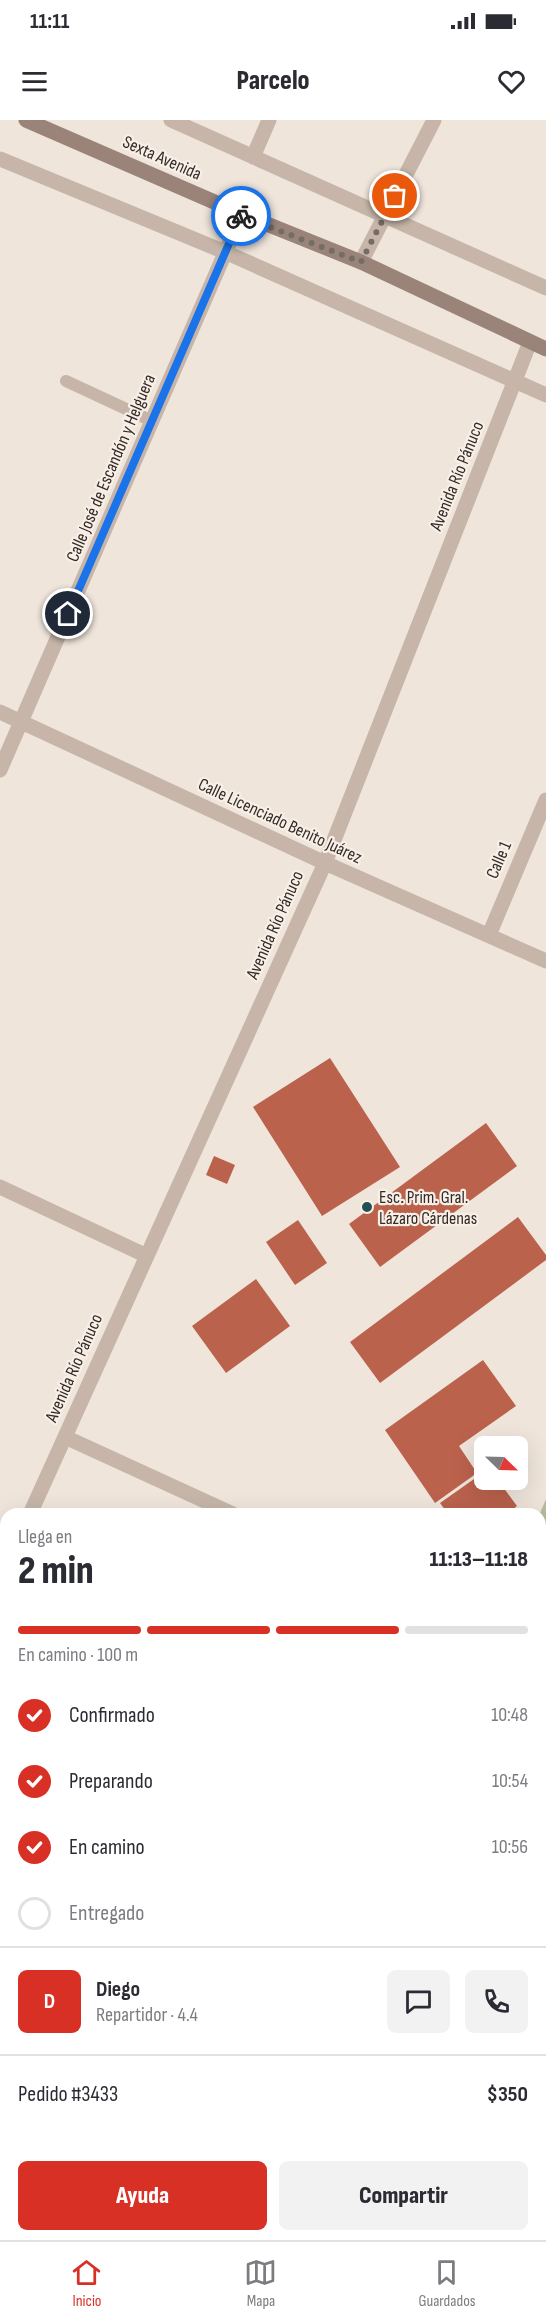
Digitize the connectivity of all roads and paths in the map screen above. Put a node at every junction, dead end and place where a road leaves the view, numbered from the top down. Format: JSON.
{"nodes":[{"id":1,"x":26,"y":120,"type":"edge"},
{"id":2,"x":171,"y":120,"type":"edge"},
{"id":3,"x":269,"y":120,"type":"edge"},
{"id":4,"x":434,"y":120,"type":"edge"},
{"id":5,"x":253,"y":157,"type":"junction"},
{"id":6,"x":0,"y":159,"type":"edge"},
{"id":7,"x":242,"y":214,"type":"junction"},
{"id":8,"x":385,"y":216,"type":"junction"},
{"id":9,"x":225,"y":252,"type":"junction"},
{"id":10,"x":361,"y":262,"type":"junction"},
{"id":11,"x":546,"y":288,"type":"edge"},
{"id":12,"x":530,"y":342,"type":"junction"},
{"id":13,"x":546,"y":350,"type":"edge"},
{"id":14,"x":66,"y":381,"type":"dead end"},
{"id":15,"x":514,"y":382,"type":"junction"},
{"id":16,"x":546,"y":395,"type":"edge"},
{"id":17,"x":153,"y":421,"type":"junction"},
{"id":18,"x":0,"y":712,"type":"edge"},
{"id":19,"x":22,"y":722,"type":"junction"},
{"id":20,"x":0,"y":770,"type":"edge"},
{"id":21,"x":546,"y":800,"type":"edge"},
{"id":22,"x":325,"y":863,"type":"junction"},
{"id":23,"x":489,"y":935,"type":"junction"},
{"id":24,"x":546,"y":961,"type":"edge"},
{"id":25,"x":0,"y":1187,"type":"edge"},
{"id":26,"x":147,"y":1256,"type":"junction"},
{"id":27,"x":65,"y":1437,"type":"junction"},
{"id":28,"x":33,"y":1508,"type":"edge"},
{"id":29,"x":220,"y":1508,"type":"edge"}],
"edges":[{"from":1,"to":7,"type":"main road","name":"Sexta Avenida"},
{"from":2,"to":5,"type":"street"},
{"from":3,"to":5,"type":"street"},
{"from":4,"to":8,"type":"street"},
{"from":5,"to":8,"type":"street"},
{"from":6,"to":9,"type":"street"},
{"from":7,"to":9,"type":"street","name":"Calle José de Escandón y Helguera"},
{"from":7,"to":10,"type":"main road","name":"Sexta Avenida"},
{"from":8,"to":10,"type":"street"},
{"from":8,"to":11,"type":"street"},
{"from":9,"to":15,"type":"street"},
{"from":9,"to":17,"type":"street","name":"Calle José de Escandón y Helguera"},
{"from":10,"to":12,"type":"main road","name":"Sexta Avenida"},
{"from":12,"to":13,"type":"main road","name":"Sexta Avenida"},
{"from":12,"to":15,"type":"street","name":"Avenida Río Pánuco"},
{"from":14,"to":17,"type":"lane"},
{"from":15,"to":16,"type":"street"},
{"from":15,"to":22,"type":"street","name":"Avenida Río Pánuco"},
{"from":17,"to":19,"type":"street","name":"Calle José de Escandón y Helguera"},
{"from":18,"to":19,"type":"street","name":"Calle Licenciado Benito Juárez"},
{"from":19,"to":20,"type":"street","name":"Calle José de Escandón y Helguera"},
{"from":19,"to":22,"type":"street","name":"Calle Licenciado Benito Juárez"},
{"from":21,"to":23,"type":"street","name":"Calle 1"},
{"from":22,"to":23,"type":"street","name":"Calle Licenciado Benito Juárez"},
{"from":22,"to":26,"type":"street","name":"Avenida Río Pánuco"},
{"from":23,"to":24,"type":"street","name":"Calle Licenciado Benito Juárez"},
{"from":25,"to":26,"type":"street"},
{"from":26,"to":27,"type":"street","name":"Avenida Río Pánuco"},
{"from":27,"to":28,"type":"street","name":"Avenida Río Pánuco"},
{"from":27,"to":29,"type":"street"}]}
